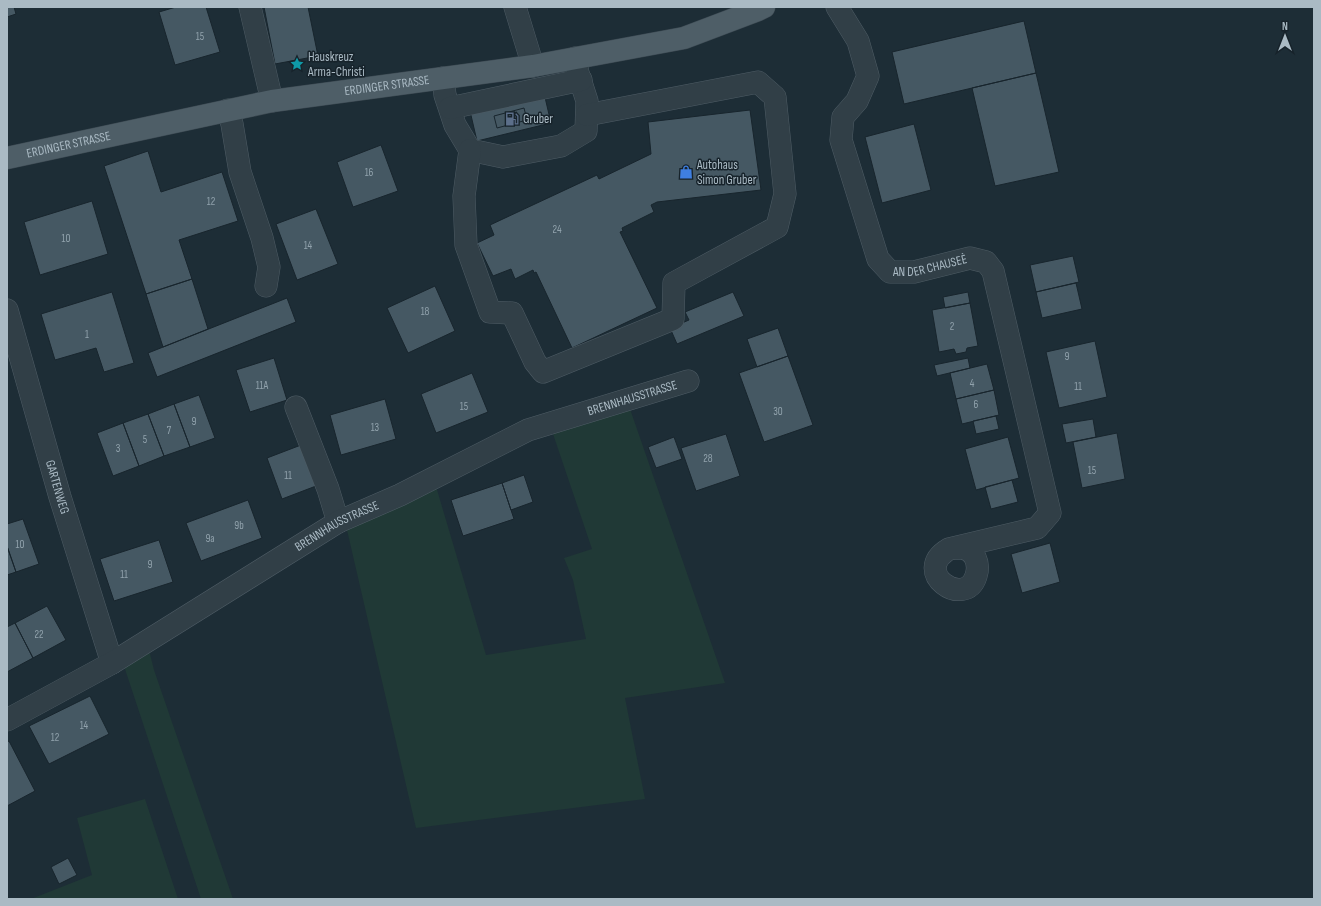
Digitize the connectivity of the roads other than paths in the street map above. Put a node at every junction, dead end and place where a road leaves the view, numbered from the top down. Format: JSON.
{"nodes":[{"id":1,"x":250,"y":7,"type":"edge"},
{"id":2,"x":515,"y":7,"type":"edge"},
{"id":3,"x":764,"y":7,"type":"edge"},
{"id":4,"x":836,"y":7,"type":"edge"},
{"id":5,"x":575,"y":58,"type":"junction"},
{"id":6,"x":533,"y":66,"type":"junction"},
{"id":7,"x":443,"y":78,"type":"junction"},
{"id":8,"x":581,"y":80,"type":"junction"},
{"id":9,"x":272,"y":101,"type":"junction"},
{"id":10,"x":450,"y":108,"type":"junction"},
{"id":11,"x":228,"y":110,"type":"junction"},
{"id":12,"x":587,"y":115,"type":"junction"},
{"id":13,"x":470,"y":150,"type":"junction"},
{"id":14,"x":7,"y":158,"type":"edge"},
{"id":15,"x":266,"y":286,"type":"dead end"},
{"id":16,"x":7,"y":310,"type":"edge"},
{"id":17,"x":688,"y":380,"type":"dead end"},
{"id":18,"x":296,"y":407,"type":"dead end"},
{"id":19,"x":338,"y":522,"type":"junction"},
{"id":20,"x":949,"y":549,"type":"dead end"},
{"id":21,"x":112,"y":663,"type":"junction"},
{"id":22,"x":7,"y":720,"type":"edge"}],
"edges":[{"from":1,"to":9,"type":"street"},
{"from":2,"to":6,"type":"street"},
{"from":3,"to":5,"type":"main road","name":"ERDINGER STRASSE"},
{"from":4,"to":20,"type":"street","name":"AN DER CHAUSEÈ"},
{"from":5,"to":6,"type":"main road","name":"ERDINGER STRASSE"},
{"from":5,"to":8,"type":"street"},
{"from":6,"to":7,"type":"main road","name":"ERDINGER STRASSE"},
{"from":7,"to":9,"type":"main road","name":"ERDINGER STRASSE"},
{"from":7,"to":10,"type":"street"},
{"from":8,"to":10,"type":"street"},
{"from":8,"to":12,"type":"street"},
{"from":9,"to":11,"type":"main road","name":"ERDINGER STRASSE"},
{"from":10,"to":13,"type":"street"},
{"from":11,"to":14,"type":"main road","name":"ERDINGER STRASSE"},
{"from":11,"to":15,"type":"street"},
{"from":12,"to":13,"type":"street"},
{"from":12,"to":13,"type":"street"},
{"from":16,"to":21,"type":"street","name":"GARTENWEG"},
{"from":17,"to":19,"type":"street","name":"BRENNHAUSSTRASSE"},
{"from":18,"to":19,"type":"street"},
{"from":19,"to":21,"type":"street","name":"BRENNHAUSSTRASSE"},
{"from":21,"to":22,"type":"street","name":"BRENNHAUSSTRASSE"}]}
